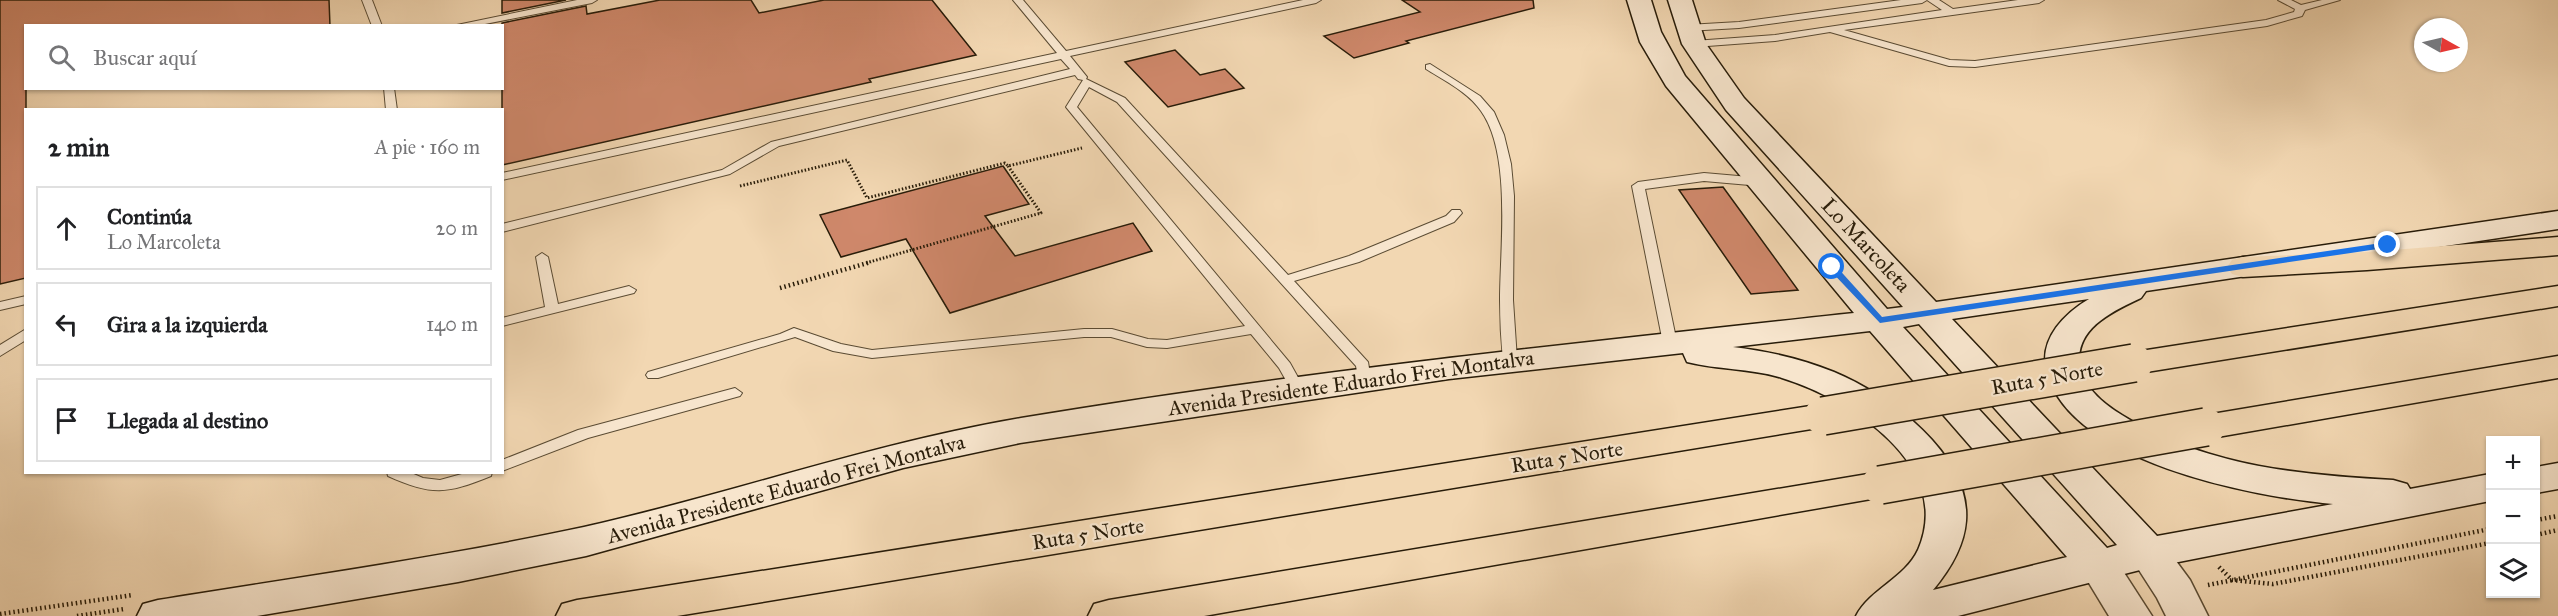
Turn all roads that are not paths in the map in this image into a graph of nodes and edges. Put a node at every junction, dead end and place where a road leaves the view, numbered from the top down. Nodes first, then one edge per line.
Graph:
1 (367, 0) edge
2 (592, 0) edge
3 (1018, 0) edge
4 (1316, 0) edge
5 (1639, 0) edge
6 (1922, 0) edge
7 (1932, 0) edge
8 (2039, 0) edge
9 (2283, 0) edge
10 (2335, 0) edge
11 (2300, 8) junction
12 (1951, 12) junction
13 (376, 24) edge
14 (467, 24) edge
15 (1687, 24) edge
16 (1830, 29) junction
17 (1063, 53) junction
18 (1430, 67) dead end
19 (1077, 71) junction
20 (1088, 82) junction
21 (389, 90) edge
22 (392, 108) edge
23 (504, 177) edge
24 (1761, 182) junction
25 (1456, 213) dead end
26 (2558, 220) edge
27 (504, 228) edge
28 (2558, 246) edge
29 (542, 257) dead end
30 (2243, 267) junction
31 (1285, 280) junction
32 (2157, 280) junction
33 (629, 290) dead end
34 (2558, 296) edge
35 (24, 300) edge
36 (0, 306) edge
37 (552, 310) junction
38 (1929, 313) junction
39 (1880, 320) junction
40 (504, 322) edge
41 (1255, 329) junction
42 (24, 334) edge
43 (1670, 343) junction
44 (1612, 349) junction
45 (0, 352) edge
46 (1510, 360) junction
47 (2558, 367) edge
48 (653, 375) dead end
49 (1364, 380) junction
50 (1298, 390) junction
51 (735, 393) dead end
52 (504, 465) edge
53 (398, 474) edge
54 (480, 474) edge
55 (2558, 476) edge
56 (2540, 479) edge
57 (2486, 489) edge
58 (2441, 497) junction
59 (2148, 553) junction
60 (2098, 566) junction
61 (158, 616) edge
62 (577, 616) edge
63 (1109, 616) edge
64 (1877, 616) edge
65 (1893, 616) edge
66 (2131, 616) edge
67 (2187, 616) edge

1 - 13 lane
2 - 14 lane
3 - 17 lane
4 - 17 lane
5 - 24 main road, Lo Marcoleta
6 - 15 lane
7 - 12 lane
8 - 12 lane
9 - 11 lane
10 - 11 lane
11 - 16 lane
12 - 16 lane
15 - 16 lane
15 - 38 main road, Lo Marcoleta
17 - 19 lane
17 - 23 lane
18 - 46 lane
19 - 20 lane
19 - 27 lane
20 - 31 lane
20 - 41 lane
21 - 22 lane
24 - 39 main road, Lo Marcoleta
24 - 43 lane
25 - 31 lane
26 - 30 main road, Avenida Presidente Eduardo Frei Montalva
28 - 30 highway
29 - 37 lane
30 - 32 main road, Avenida Presidente Eduardo Frei Montalva
31 - 49 lane
32 - 38 main road, Avenida Presidente Eduardo Frei Montalva
32 - 58 main road
33 - 37 lane
34 - 62 highway, Ruta 5 Norte, bridge
35 - 36 lane
37 - 40 lane
38 - 39 main road, Avenida Presidente Eduardo Frei Montalva
38 - 59 main road, Lo Marcoleta
39 - 43 main road, Avenida Presidente Eduardo Frei Montalva
39 - 60 main road, Lo Marcoleta
41 - 48 lane
41 - 50 lane
42 - 45 lane
43 - 44 main road, Avenida Presidente Eduardo Frei Montalva
44 - 46 main road, Avenida Presidente Eduardo Frei Montalva
44 - 64 main road
46 - 49 main road, Avenida Presidente Eduardo Frei Montalva
47 - 63 highway, bridge
49 - 50 main road, Avenida Presidente Eduardo Frei Montalva
50 - 61 main road, Avenida Presidente Eduardo Frei Montalva
51 - 52 lane
53 - 54 lane
55 - 56 main road
57 - 58 main road
58 - 59 main road
59 - 60 main road
59 - 67 main road, Lo Marcoleta
60 - 65 main road
60 - 66 main road, Lo Marcoleta

